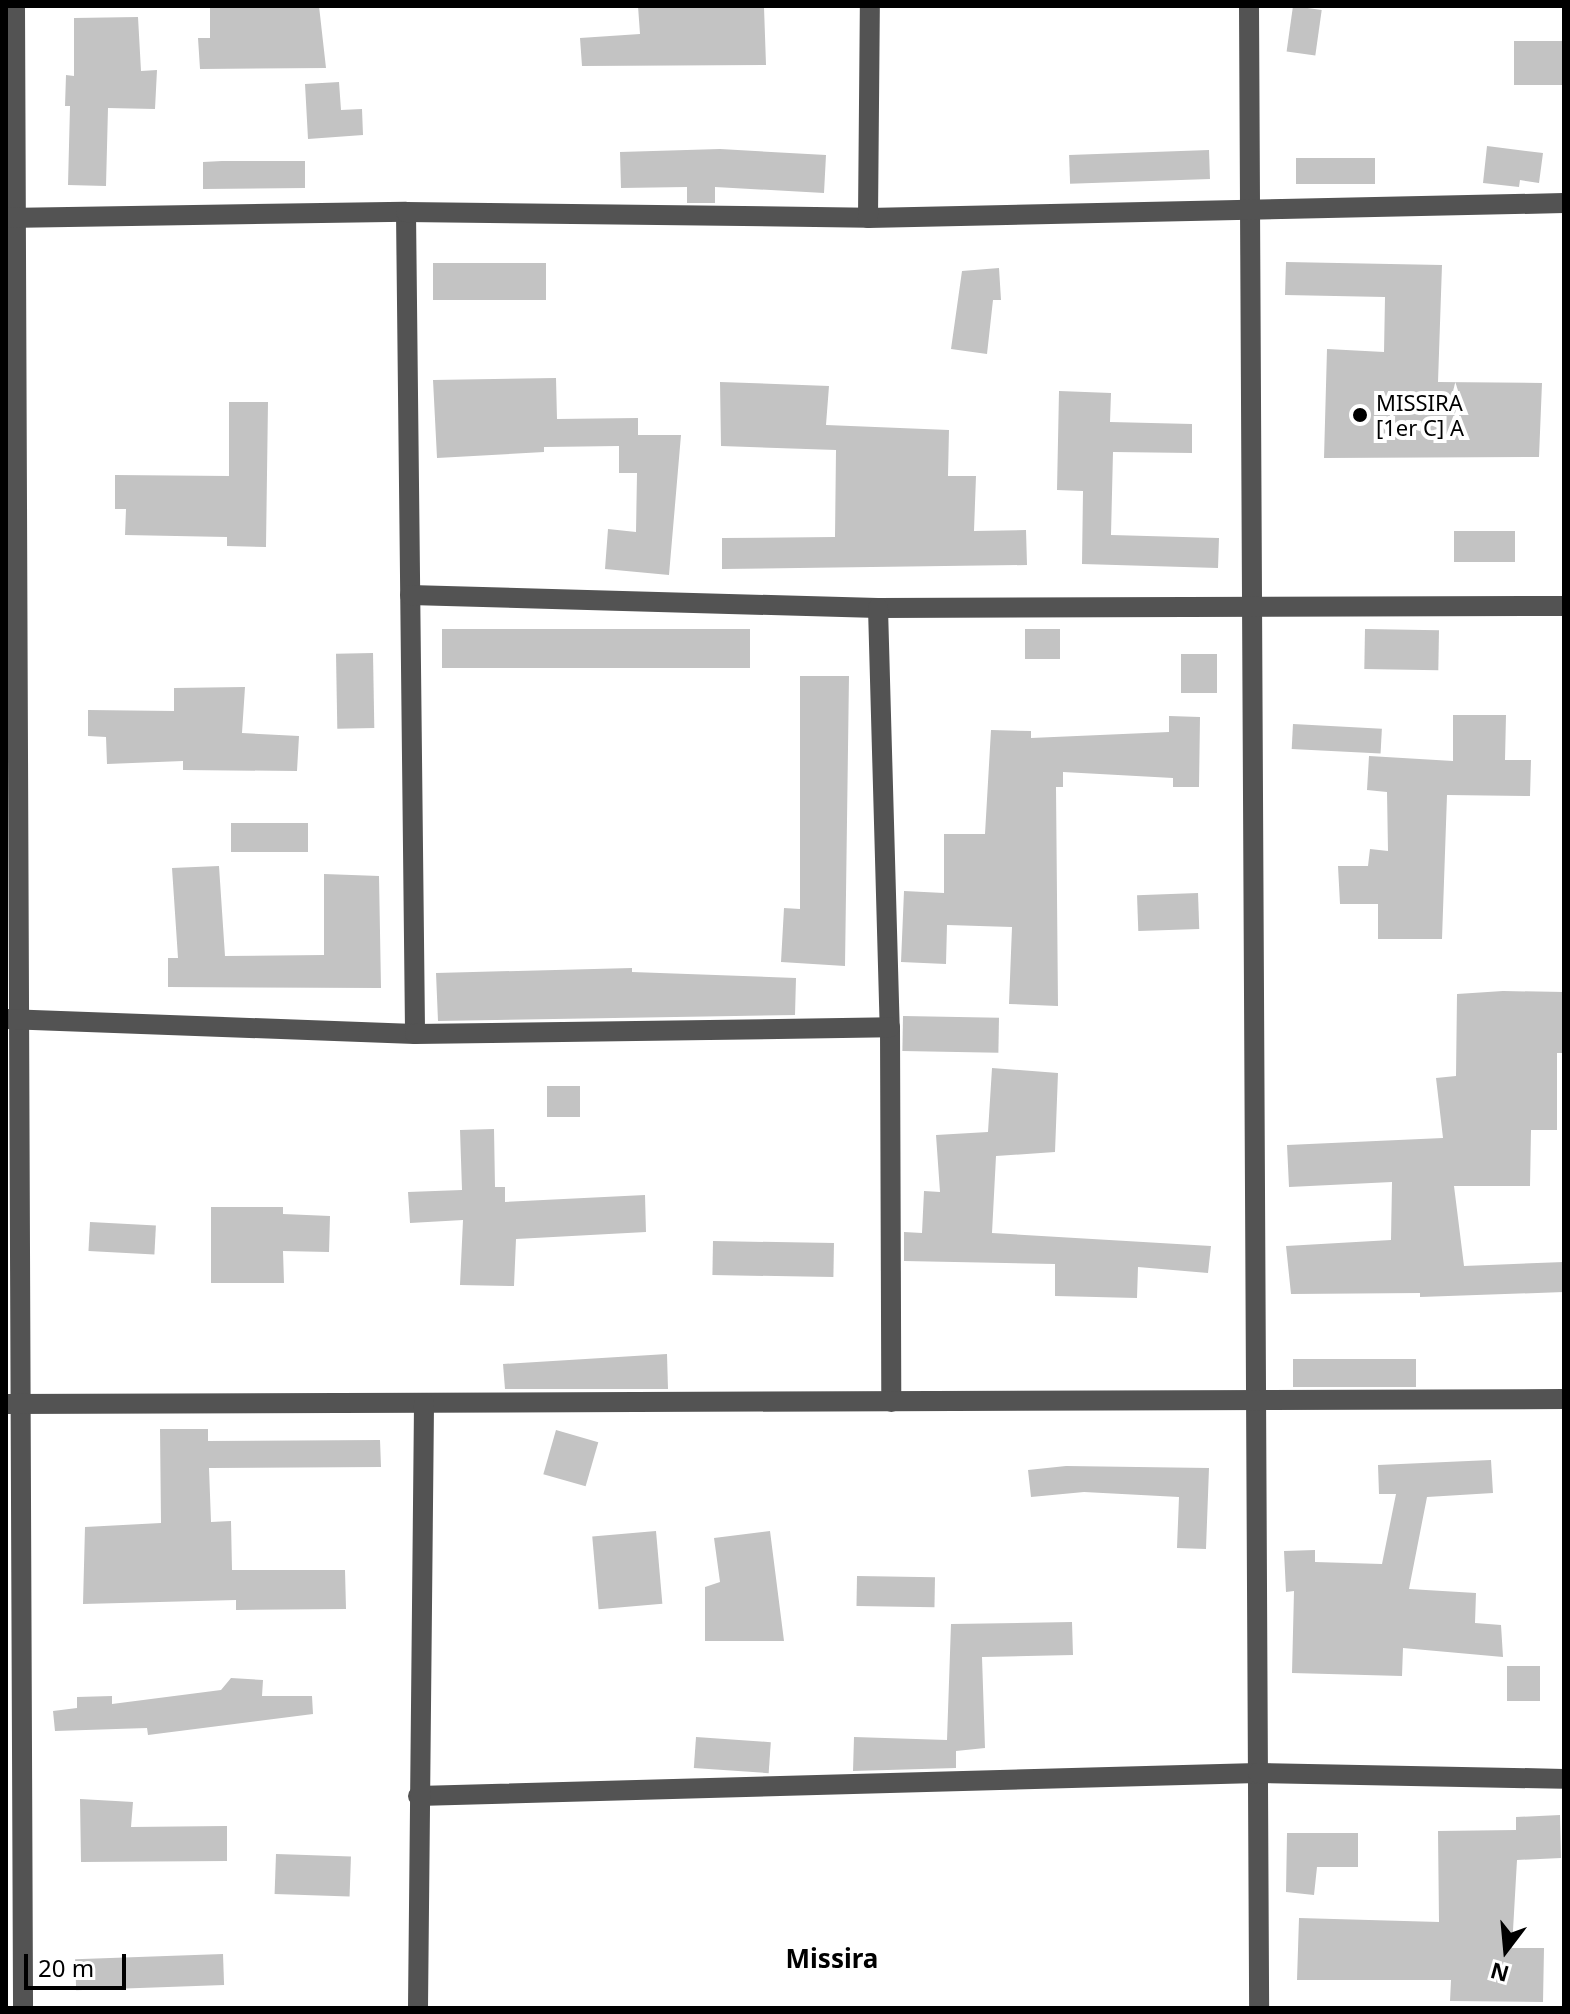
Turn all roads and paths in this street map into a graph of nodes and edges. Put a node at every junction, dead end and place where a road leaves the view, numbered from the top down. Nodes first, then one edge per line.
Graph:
1 (15, 6) edge
2 (870, 6) edge
3 (1249, 6) edge
4 (1564, 203) edge
5 (1246, 210) junction
6 (406, 212) junction
7 (12, 218) edge
8 (868, 218) junction
9 (410, 595) junction
10 (1564, 606) edge
11 (878, 608) junction
12 (1252, 608) junction
13 (12, 1019) edge
14 (890, 1027) junction
15 (415, 1034) junction
16 (1564, 1399) edge
17 (1257, 1400) junction
18 (891, 1402) junction
19 (424, 1403) junction
20 (13, 1404) edge
21 (1258, 1773) junction
22 (1564, 1779) edge
23 (418, 1796) junction
24 (23, 2008) edge
25 (418, 2008) edge
26 (1259, 2008) edge

1 - 7 street
2 - 8 street
3 - 5 street
4 - 5 street
5 - 8 street
5 - 12 street
6 - 7 street
6 - 8 street
6 - 9 street
7 - 13 street
9 - 11 street
9 - 15 street
10 - 12 street
11 - 12 street
11 - 14 street
12 - 17 street
13 - 15 street
13 - 20 street
14 - 15 street
14 - 18 street
16 - 17 street
17 - 18 street
17 - 21 street
18 - 19 street
19 - 20 street
19 - 23 street
20 - 24 street
21 - 22 street
21 - 23 street
21 - 26 street
23 - 25 street

